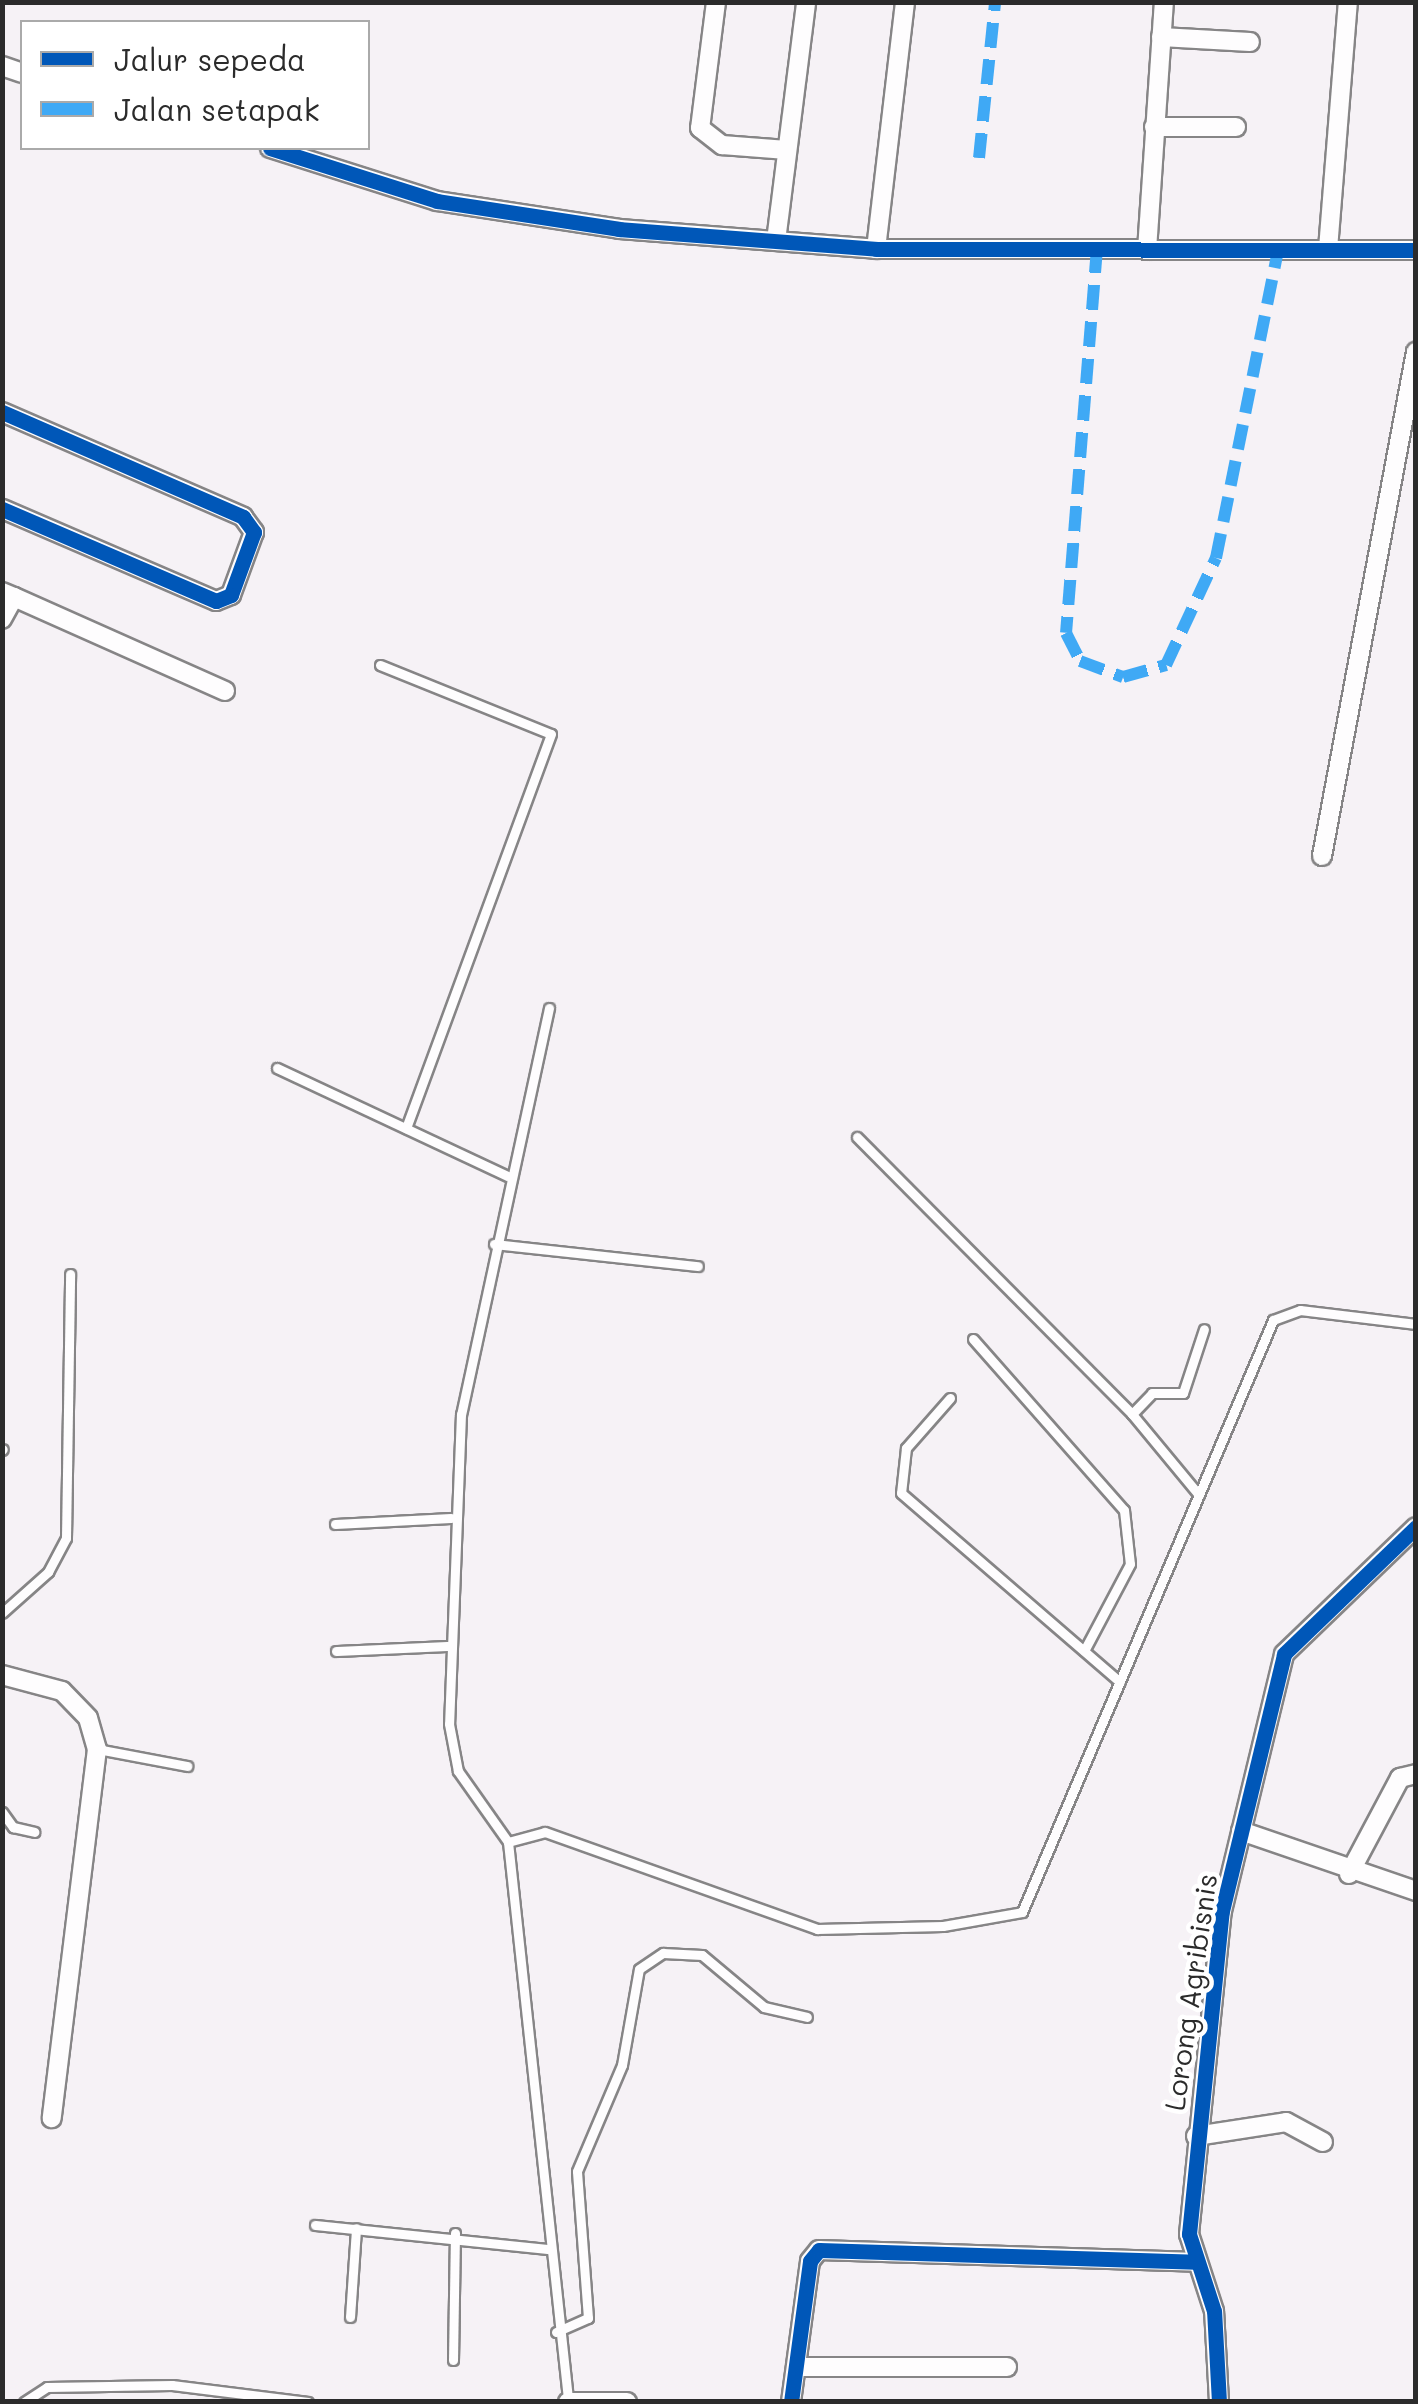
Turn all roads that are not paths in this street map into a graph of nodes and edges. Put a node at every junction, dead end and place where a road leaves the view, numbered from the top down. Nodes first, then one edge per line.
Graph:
1 (716, 2) edge
2 (806, 2) edge
3 (905, 2) edge
4 (1164, 2) edge
5 (1348, 2) edge
6 (1161, 37) junction
7 (1250, 42) dead end
8 (1154, 127) junction
9 (1236, 127) dead end
10 (277, 150) edge
11 (788, 150) junction
12 (776, 241) junction
13 (876, 249) junction
14 (1147, 250) junction
15 (1328, 250) junction
16 (1416, 250) edge
17 (1416, 352) edge
18 (2, 412) edge
19 (2, 509) edge
20 (8, 594) edge
21 (2, 619) edge
22 (380, 666) dead end
23 (225, 691) dead end
24 (1322, 856) dead end
25 (549, 1008) dead end
26 (277, 1068) dead end
27 (406, 1128) junction
28 (857, 1137) dead end
29 (508, 1176) junction
30 (494, 1244) junction
31 (698, 1266) dead end
32 (70, 1274) dead end
33 (1416, 1324) edge
34 (1204, 1329) dead end
35 (973, 1339) dead end
36 (950, 1398) dead end
37 (1132, 1414) junction
38 (1199, 1495) junction
39 (451, 1518) junction
40 (335, 1524) dead end
41 (1416, 1527) edge
42 (2, 1612) edge
43 (448, 1646) junction
44 (336, 1651) dead end
45 (1084, 1651) junction
46 (2, 1675) edge
47 (1120, 1682) junction
48 (98, 1748) junction
49 (187, 1766) dead end
50 (1416, 1774) edge
51 (2, 1812) edge
52 (1241, 1831) junction
53 (34, 1832) dead end
54 (508, 1842) junction
55 (1350, 1874) junction
56 (1416, 1891) edge
57 (807, 2017) dead end
58 (52, 2118) dead end
59 (1196, 2136) junction
60 (1323, 2142) dead end
61 (315, 2225) dead end
62 (356, 2228) junction
63 (455, 2233) junction
64 (548, 2249) junction
65 (1196, 2262) junction
66 (350, 2317) dead end
67 (556, 2332) junction
68 (454, 2360) dead end
69 (800, 2367) junction
70 (1008, 2367) dead end
71 (568, 2400) edge
72 (24, 2402) edge
73 (308, 2402) edge
74 (627, 2402) edge
75 (791, 2402) edge
76 (1219, 2402) edge

1 - 11 street
2 - 11 street
3 - 13 street
4 - 6 street
5 - 15 street
6 - 7 street
6 - 8 street
8 - 9 street
8 - 14 street
10 - 12 street
11 - 12 street
12 - 13 street
13 - 14 street
14 - 15 street
15 - 16 street
17 - 24 street
18 - 19 street
20 - 21 street
20 - 23 street
22 - 27 lane
25 - 29 lane
26 - 27 lane
27 - 29 lane
28 - 37 lane
29 - 30 lane
30 - 31 lane
30 - 39 lane
32 - 42 lane
33 - 38 lane
34 - 37 lane
35 - 45 lane
36 - 45 lane
37 - 38 lane
38 - 47 lane
39 - 40 lane
39 - 43 lane
41 - 52 street, Lorong Agribisnis
43 - 44 lane
43 - 54 lane
45 - 47 lane
46 - 48 street
47 - 54 lane
48 - 49 lane
48 - 58 street
50 - 55 street
51 - 53 lane
52 - 55 street
52 - 59 street, Lorong Agribisnis
54 - 64 lane
55 - 56 street
57 - 67 lane
59 - 60 street
59 - 65 street, Lorong Agribisnis
61 - 62 lane
62 - 63 lane
62 - 66 lane
63 - 64 lane
63 - 68 lane
64 - 67 lane
65 - 69 street
65 - 76 street, Lorong Agribisnis
67 - 71 lane
69 - 70 street
69 - 75 street
71 - 74 street
72 - 73 lane

